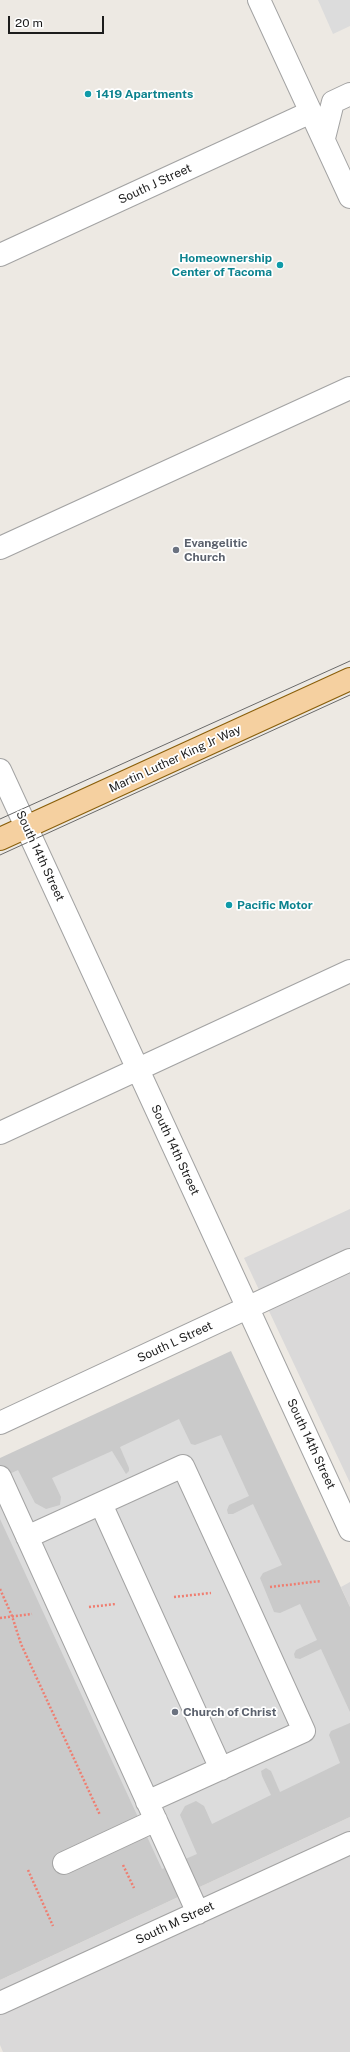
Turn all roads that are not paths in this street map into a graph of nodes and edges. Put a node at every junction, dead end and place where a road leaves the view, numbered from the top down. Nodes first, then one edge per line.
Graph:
1 (259, 0) edge
2 (299, 86) junction
3 (341, 98) edge
4 (311, 112) junction
5 (324, 138) junction
6 (350, 197) edge
7 (0, 255) edge
8 (350, 388) edge
9 (0, 548) edge
10 (350, 679) edge
11 (0, 770) edge
12 (26, 827) junction
13 (0, 839) edge
14 (350, 971) edge
15 (138, 1070) junction
16 (0, 1133) edge
17 (350, 1260) edge
18 (248, 1308) junction
19 (0, 1422) edge
20 (0, 1478) edge
21 (100, 1504) junction
22 (350, 1530) edge
23 (27, 1537) junction
24 (221, 1769) junction
25 (151, 1811) junction
26 (350, 1843) edge
27 (64, 1863) dead end
28 (198, 1913) junction
29 (0, 2003) edge

1 - 2 street
2 - 3 street
2 - 4 street
3 - 5 street
4 - 5 street
4 - 7 street, South J Street
5 - 6 street
8 - 9 street
10 - 12 main road, Martin Luther King Jr Way
11 - 12 street, South 14th Street
12 - 13 main road, Martin Luther King Jr Way
12 - 15 street, South 14th Street
14 - 15 street
15 - 16 street
15 - 18 street, South 14th Street
17 - 18 street, South L Street
18 - 19 street, South L Street
18 - 22 street, South 14th Street
20 - 23 street
21 - 23 street
21 - 24 street
21 - 24 street
23 - 25 street
24 - 25 street
25 - 27 street
25 - 28 street
26 - 28 street, South M Street
28 - 29 street, South M Street

